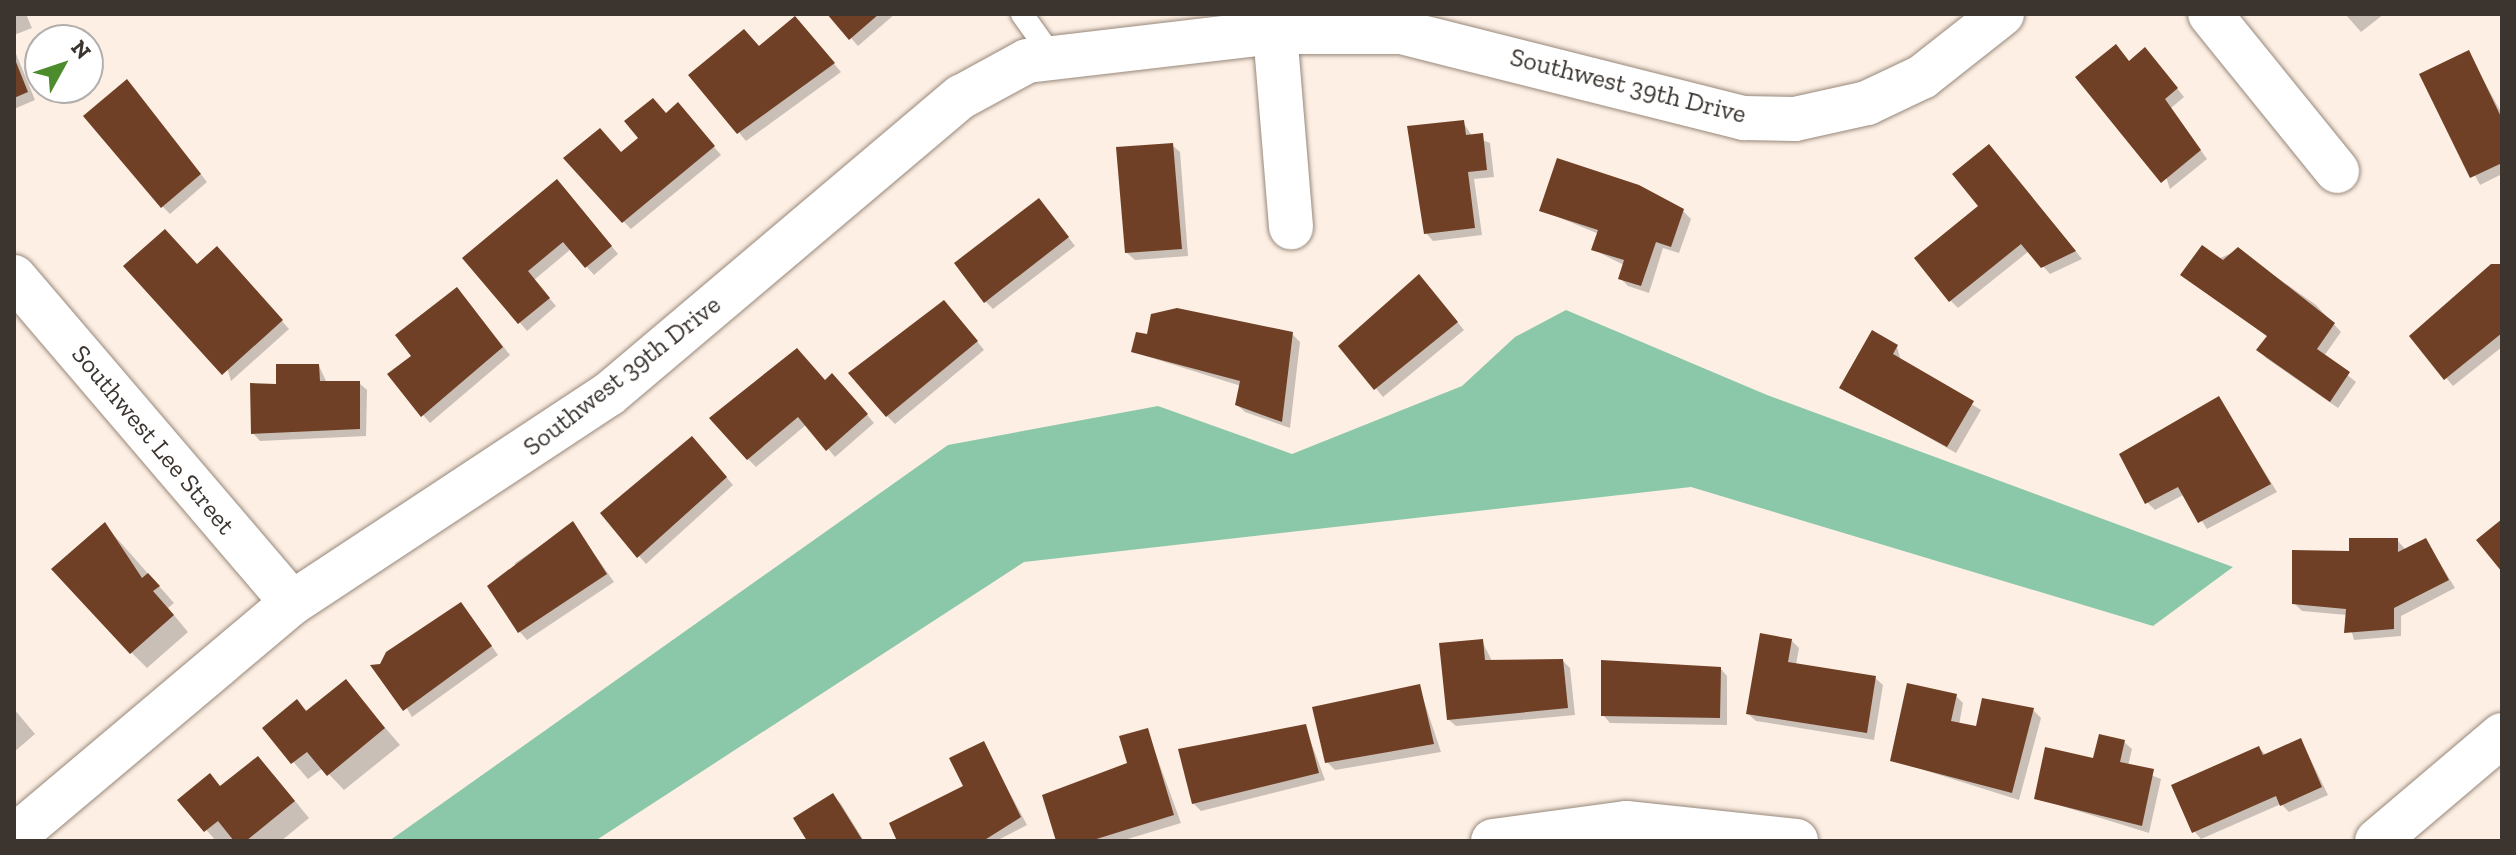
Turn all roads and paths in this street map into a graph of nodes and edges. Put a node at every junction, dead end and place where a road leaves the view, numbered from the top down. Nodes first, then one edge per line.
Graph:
1 (1022, 14) edge
2 (2002, 14) edge
3 (2210, 14) edge
4 (1402, 23) edge
5 (1275, 32) junction
6 (1052, 56) junction
7 (2337, 171) dead end
8 (1291, 227) dead end
9 (14, 277) edge
10 (292, 603) junction
11 (2502, 735) edge
12 (14, 837) edge
13 (1493, 841) edge
14 (1796, 841) edge
15 (2377, 841) edge

1 - 6 lane
2 - 4 street, Southwest 39th Drive
3 - 7 street
4 - 5 street, Southwest 39th Drive
5 - 6 street, Southwest 39th Drive
5 - 8 street
6 - 10 street, Southwest 39th Drive
9 - 10 street, Southwest Lee Street
10 - 12 street, Southwest 39th Drive
11 - 15 street
13 - 14 street

